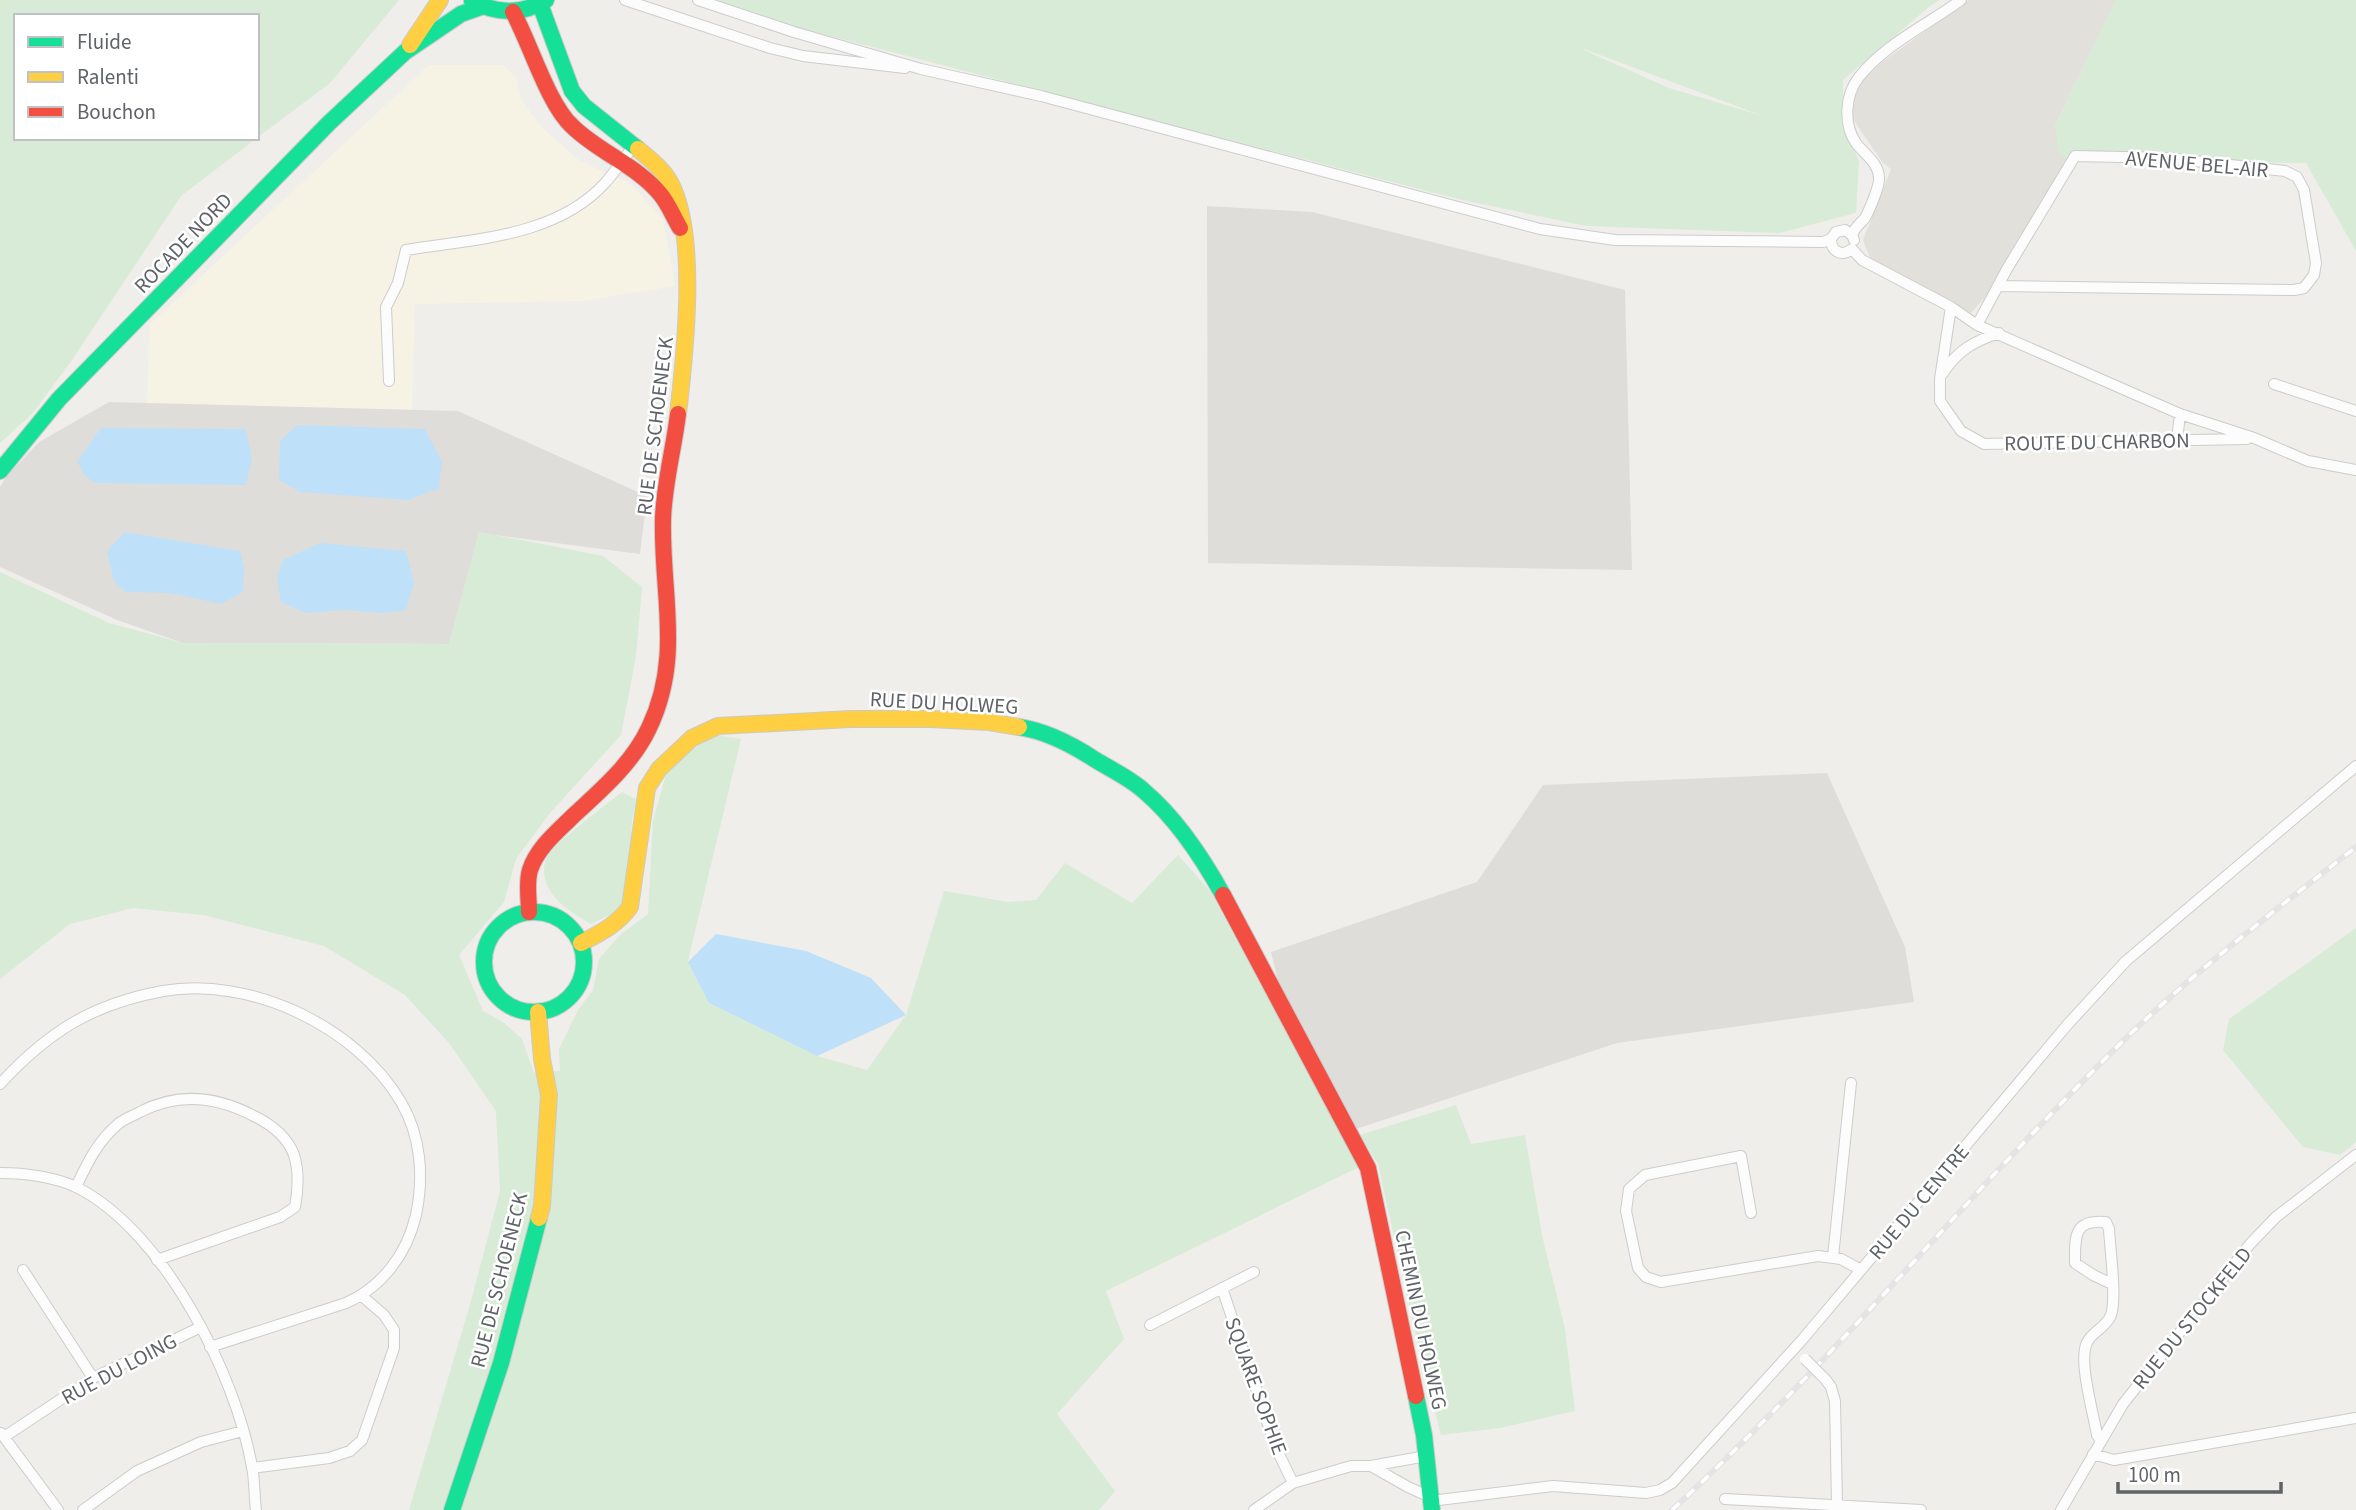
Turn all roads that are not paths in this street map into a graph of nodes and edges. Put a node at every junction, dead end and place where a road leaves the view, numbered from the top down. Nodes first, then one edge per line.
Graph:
1 (440, 0) edge
2 (625, 0) edge
3 (698, 0) edge
4 (1961, 0) edge
5 (543, 2) edge
6 (475, 3) edge
7 (513, 12) junction
8 (405, 52) junction
9 (921, 69) junction
10 (635, 145) junction
11 (620, 163) junction
12 (684, 232) junction
13 (1852, 234) junction
14 (1831, 239) junction
15 (1852, 249) junction
16 (1999, 286) junction
17 (1951, 307) junction
18 (1977, 325) junction
19 (1999, 333) junction
20 (1940, 379) junction
21 (389, 381) dead end
22 (2274, 384) dead end
23 (2356, 411) edge
24 (2180, 414) junction
25 (2254, 438) junction
26 (2178, 440) junction
27 (2356, 470) edge
28 (0, 471) edge
29 (2356, 766) edge
30 (529, 912) junction
31 (581, 943) junction
32 (538, 1012) junction
33 (1851, 1083) dead end
34 (0, 1084) edge
35 (1355, 1143) joint
36 (2356, 1155) edge
37 (0, 1173) edge
38 (76, 1187) junction
39 (1751, 1213) dead end
40 (1833, 1257) junction
41 (157, 1259) junction
42 (23, 1270) dead end
43 (1861, 1270) junction
44 (1254, 1272) dead end
45 (2112, 1284) junction
46 (1222, 1288) junction
47 (362, 1296) junction
48 (1150, 1325) dead end
49 (201, 1327) junction
50 (210, 1347) junction
51 (1792, 1349) junction
52 (93, 1378) junction
53 (2356, 1418) edge
54 (243, 1431) junction
55 (2, 1434) edge
56 (2101, 1441) junction
57 (2093, 1454) junction
58 (1426, 1456) junction
59 (1371, 1466) junction
60 (252, 1468) junction
61 (1293, 1483) junction
62 (1725, 1499) dead end
63 (1431, 1503) edge
64 (1837, 1504) junction
65 (58, 1510) edge
66 (83, 1510) edge
67 (256, 1510) edge
68 (452, 1510) edge
69 (1254, 1510) edge
70 (1921, 1510) edge
71 (2062, 1510) edge

1 - 8 main road
2 - 9 street
3 - 9 street
4 - 13 street
5 - 7 main road
5 - 10 main road, RUE DE SCHOENECK
6 - 7 main road
6 - 8 main road
7 - 11 main road, RUE DE SCHOENECK
8 - 28 main road, ROCADE NORD
9 - 14 street
10 - 11 street
10 - 12 main road, RUE DE SCHOENECK
11 - 12 main road, RUE DE SCHOENECK
11 - 21 street
12 - 30 main road, RUE DE SCHOENECK
13 - 14 street
13 - 15 street
14 - 15 street
15 - 17 street, ROUTE DU CHARBON
16 - 16 street, AVENUE BEL-AIR
16 - 18 street, AVENUE BEL-AIR
17 - 18 street, ROUTE DU CHARBON
17 - 20 street, ROUTE DU CHARBON
18 - 19 street, ROUTE DU CHARBON
19 - 20 street
19 - 24 street, ROUTE DU CHARBON
20 - 26 street, ROUTE DU CHARBON
22 - 23 street
24 - 25 street, ROUTE DU CHARBON
24 - 26 street
25 - 26 street, ROUTE DU CHARBON
25 - 27 street, ROUTE DU CHARBON
29 - 43 street, RUE DU CENTRE
30 - 31 main road
30 - 32 main road
31 - 32 main road
31 - 35 main road, RUE DU HOLWEG
32 - 68 main road, RUE DE SCHOENECK
33 - 40 street
34 - 47 street
35 - 58 main road, CHEMIN DU HOLWEG
36 - 56 street, RUE DU STOCKFELD
37 - 38 street
38 - 41 street
38 - 41 street
39 - 40 street
40 - 43 street
41 - 49 street
42 - 52 street
43 - 51 street, RUE DU CENTRE
44 - 46 street, SQUARE SOPHIE
45 - 45 street
45 - 56 street
46 - 48 street, SQUARE SOPHIE
46 - 61 street, SQUARE SOPHIE
47 - 50 street
47 - 60 street
49 - 50 street
49 - 52 street, RUE DU LOING
50 - 54 street
51 - 63 street, RUE DU CENTRE
51 - 64 street, bridge
52 - 55 street, RUE DU LOING
53 - 57 street
54 - 60 street
54 - 66 street
55 - 65 street
56 - 57 street, RUE DU STOCKFELD
57 - 71 street, RUE DU STOCKFELD
58 - 59 street
58 - 63 main road, CHEMIN DU HOLWEG
59 - 61 street
59 - 63 street
60 - 67 street
61 - 69 street
62 - 64 street
64 - 70 street

